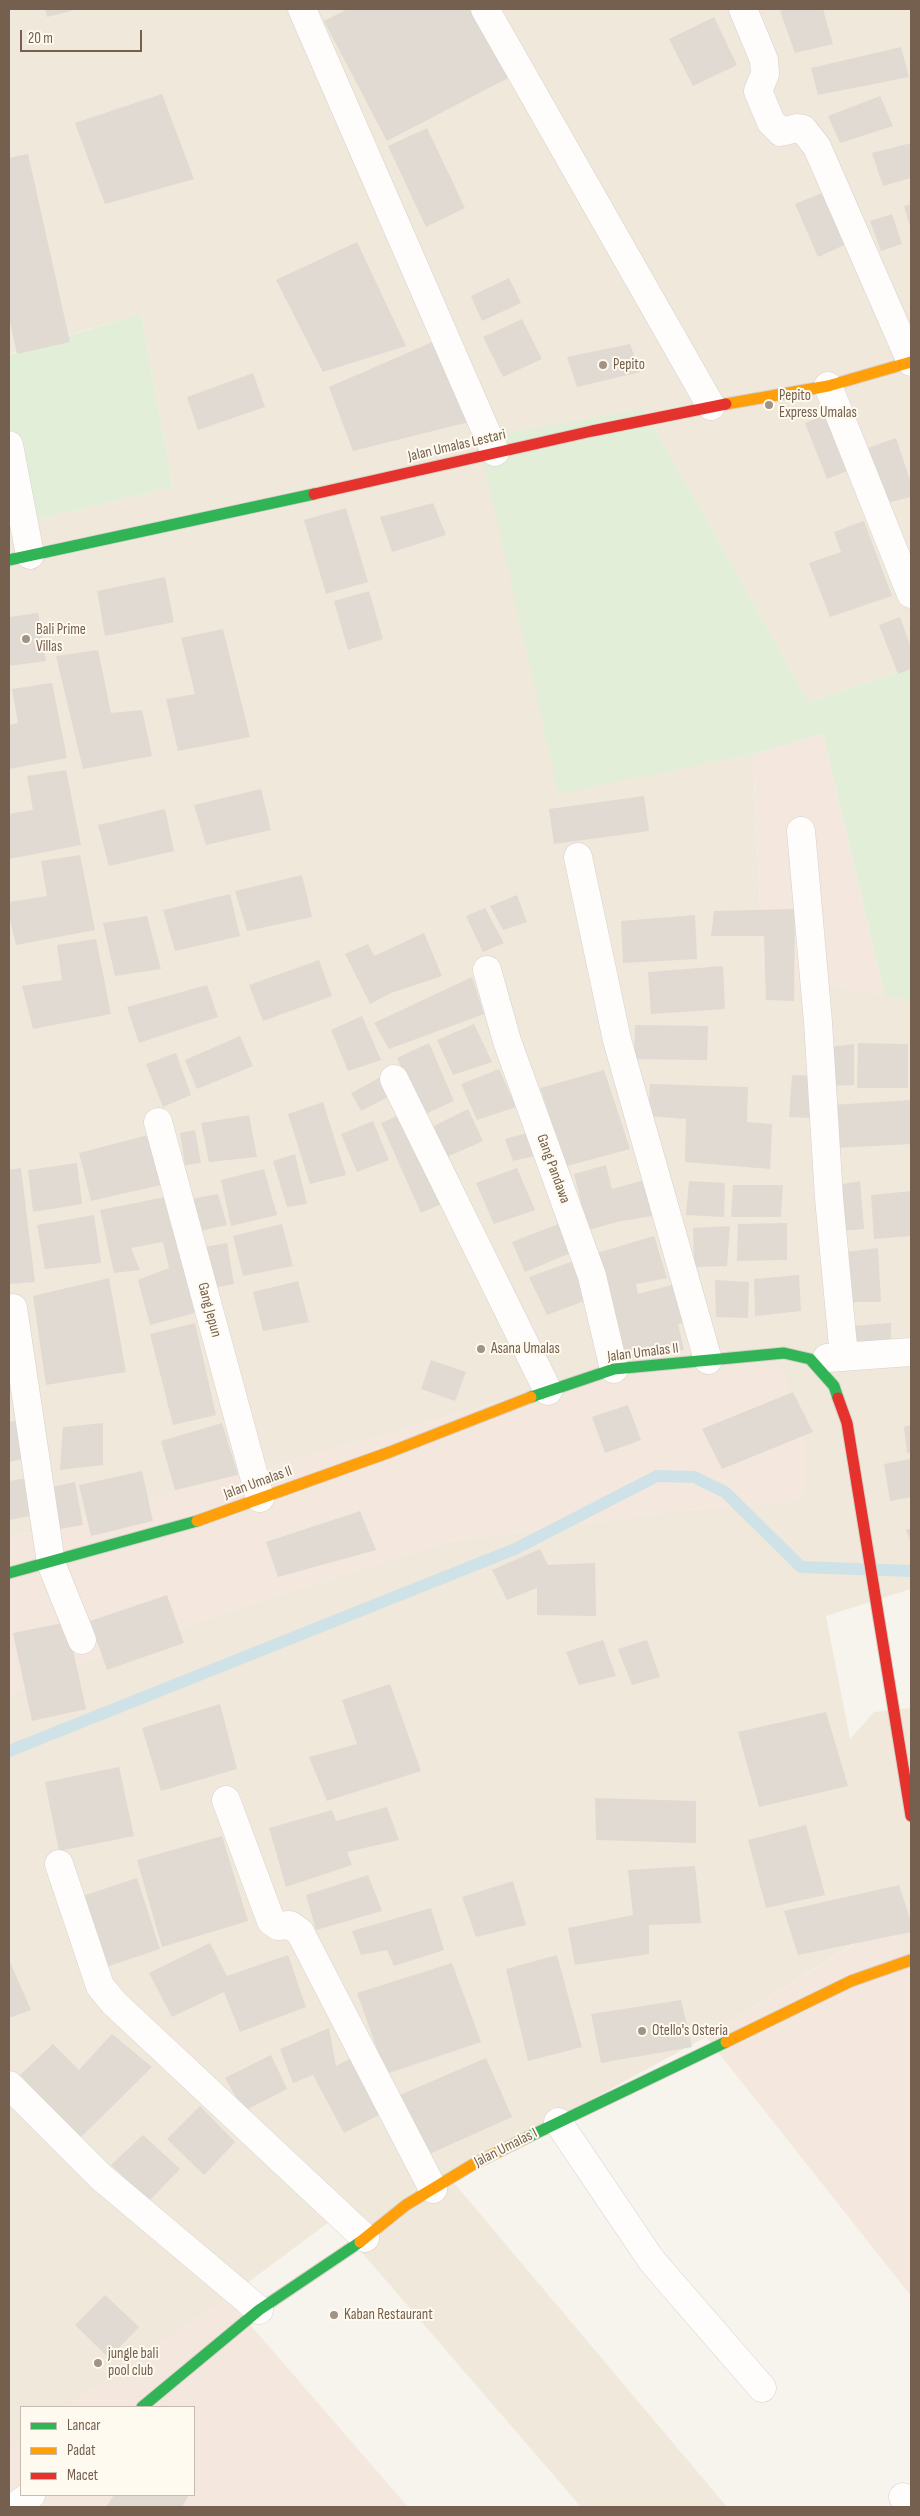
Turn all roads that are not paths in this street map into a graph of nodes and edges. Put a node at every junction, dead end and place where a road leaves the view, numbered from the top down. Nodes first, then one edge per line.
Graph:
1 (302, 9) edge
2 (485, 9) edge
3 (743, 9) edge
4 (911, 362) edge
5 (828, 386) junction
6 (711, 406) junction
7 (9, 445) edge
8 (495, 452) junction
9 (20, 557) edge
10 (911, 594) edge
11 (801, 831) dead end
12 (578, 857) dead end
13 (487, 970) dead end
14 (394, 1080) dead end
15 (158, 1122) dead end
16 (13, 1308) dead end
17 (911, 1352) edge
18 (844, 1357) junction
19 (810, 1359) junction
20 (708, 1360) junction
21 (614, 1369) junction
22 (548, 1391) junction
23 (260, 1498) junction
24 (51, 1563) junction
25 (9, 1574) edge
26 (82, 1640) dead end
27 (226, 1800) dead end
28 (911, 1816) edge
29 (59, 1864) dead end
30 (911, 1960) edge
31 (9, 2084) edge
32 (558, 2122) junction
33 (433, 2189) junction
34 (365, 2238) junction
35 (259, 2310) junction
36 (762, 2388) dead end
37 (143, 2406) edge
38 (30, 2496) edge
39 (14, 2507) edge

1 - 8 street
2 - 6 street
3 - 4 street
4 - 5 street, Jalan Umalas Lestari
5 - 6 street, Jalan Umalas Lestari
5 - 10 street
6 - 8 street, Jalan Umalas Lestari
7 - 9 street
8 - 9 street, Jalan Umalas Lestari
11 - 18 street
12 - 20 street
13 - 21 street, Gang Pandawa
14 - 22 street
15 - 23 street, Gang Jepun
16 - 24 street
17 - 18 street
18 - 19 street
19 - 20 street, Jalan Umalas II
19 - 28 street
20 - 21 street, Jalan Umalas II
21 - 22 street, Jalan Umalas II
22 - 23 street, Jalan Umalas II
23 - 24 street, Jalan Umalas II
24 - 25 street, Jalan Umalas II
24 - 26 street
27 - 33 street
29 - 34 street
30 - 32 street, Jalan Umalas I
31 - 35 street
32 - 33 street, Jalan Umalas I
32 - 36 street
33 - 34 street, Jalan Umalas I
34 - 35 street, Jalan Umalas I
35 - 37 street, Jalan Umalas I
38 - 39 street

